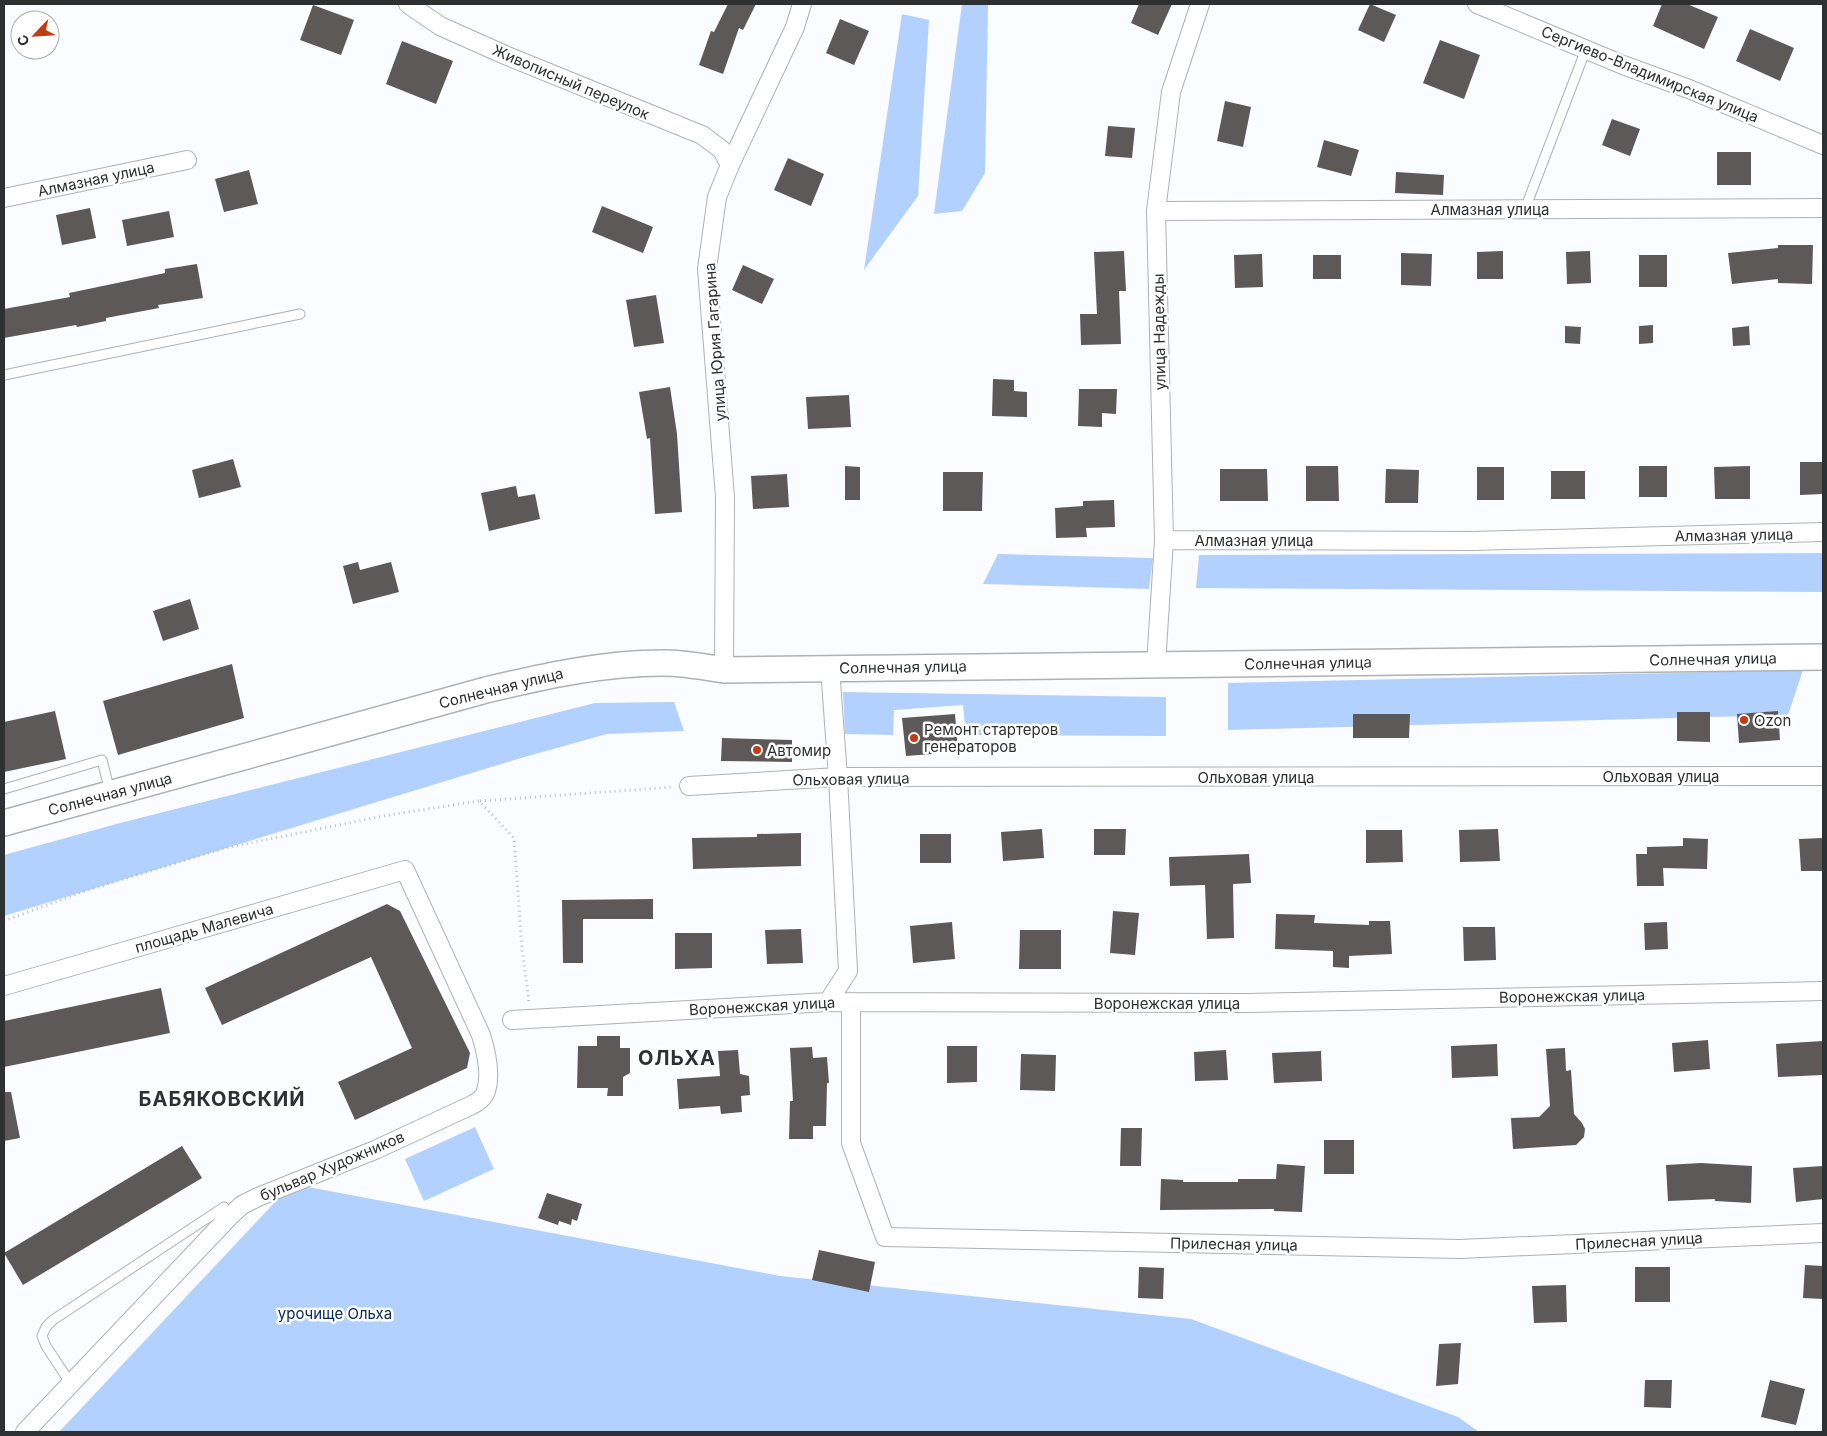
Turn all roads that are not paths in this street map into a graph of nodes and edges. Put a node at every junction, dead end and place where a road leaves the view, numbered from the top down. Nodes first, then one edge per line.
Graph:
1 (408, 4) edge
2 (802, 4) edge
3 (1200, 4) edge
4 (1477, 4) edge
5 (1586, 48) junction
6 (1823, 145) edge
7 (187, 160) dead end
8 (730, 164) junction
9 (4, 198) edge
10 (1823, 208) edge
11 (1525, 209) junction
12 (1156, 210) junction
13 (300, 314) dead end
14 (4, 375) edge
15 (1823, 532) edge
16 (1164, 540) junction
17 (1823, 658) edge
18 (1156, 665) junction
19 (830, 668) junction
20 (724, 670) junction
21 (1823, 776) edge
22 (838, 777) junction
23 (688, 786) road end
24 (4, 789) edge
25 (111, 794) junction
26 (4, 823) edge
27 (405, 870) joint
28 (4, 986) edge
29 (1823, 991) edge
30 (828, 1002) junction
31 (851, 1002) junction
32 (512, 1020) dead end
33 (224, 1207) dead end
34 (1823, 1233) edge
35 (71, 1384) junction
36 (26, 1432) edge

1 - 8 street, Живописный переулок
2 - 8 street, улица Юрия Гагарина
3 - 12 street, улица Надежды
4 - 5 street, Сергиево-Владимирская улица
5 - 6 street, Сергиево-Владимирская улица
5 - 11 lane
7 - 9 street, Алмазная улица
8 - 20 street, улица Юрия Гагарина
10 - 11 street, Алмазная улица
11 - 12 street, Алмазная улица
12 - 16 street, улица Надежды
13 - 14 lane
15 - 16 street, Алмазная улица
16 - 18 street, улица Надежды
17 - 18 street, Солнечная улица
18 - 19 street, Солнечная улица
19 - 20 street, Солнечная улица
19 - 22 street
20 - 25 street, Солнечная улица
21 - 22 street, Ольховая улица
22 - 23 street, Ольховая улица
22 - 30 street
24 - 25 lane
25 - 26 street, Солнечная улица
27 - 28 street, площадь Малевича
27 - 35 street, бульвар Художников
29 - 31 street, Воронежская улица
30 - 31 street, Воронежская улица
30 - 32 street, Воронежская улица
31 - 34 street, Прилесная улица
33 - 35 lane
35 - 36 street, бульвар Художников

